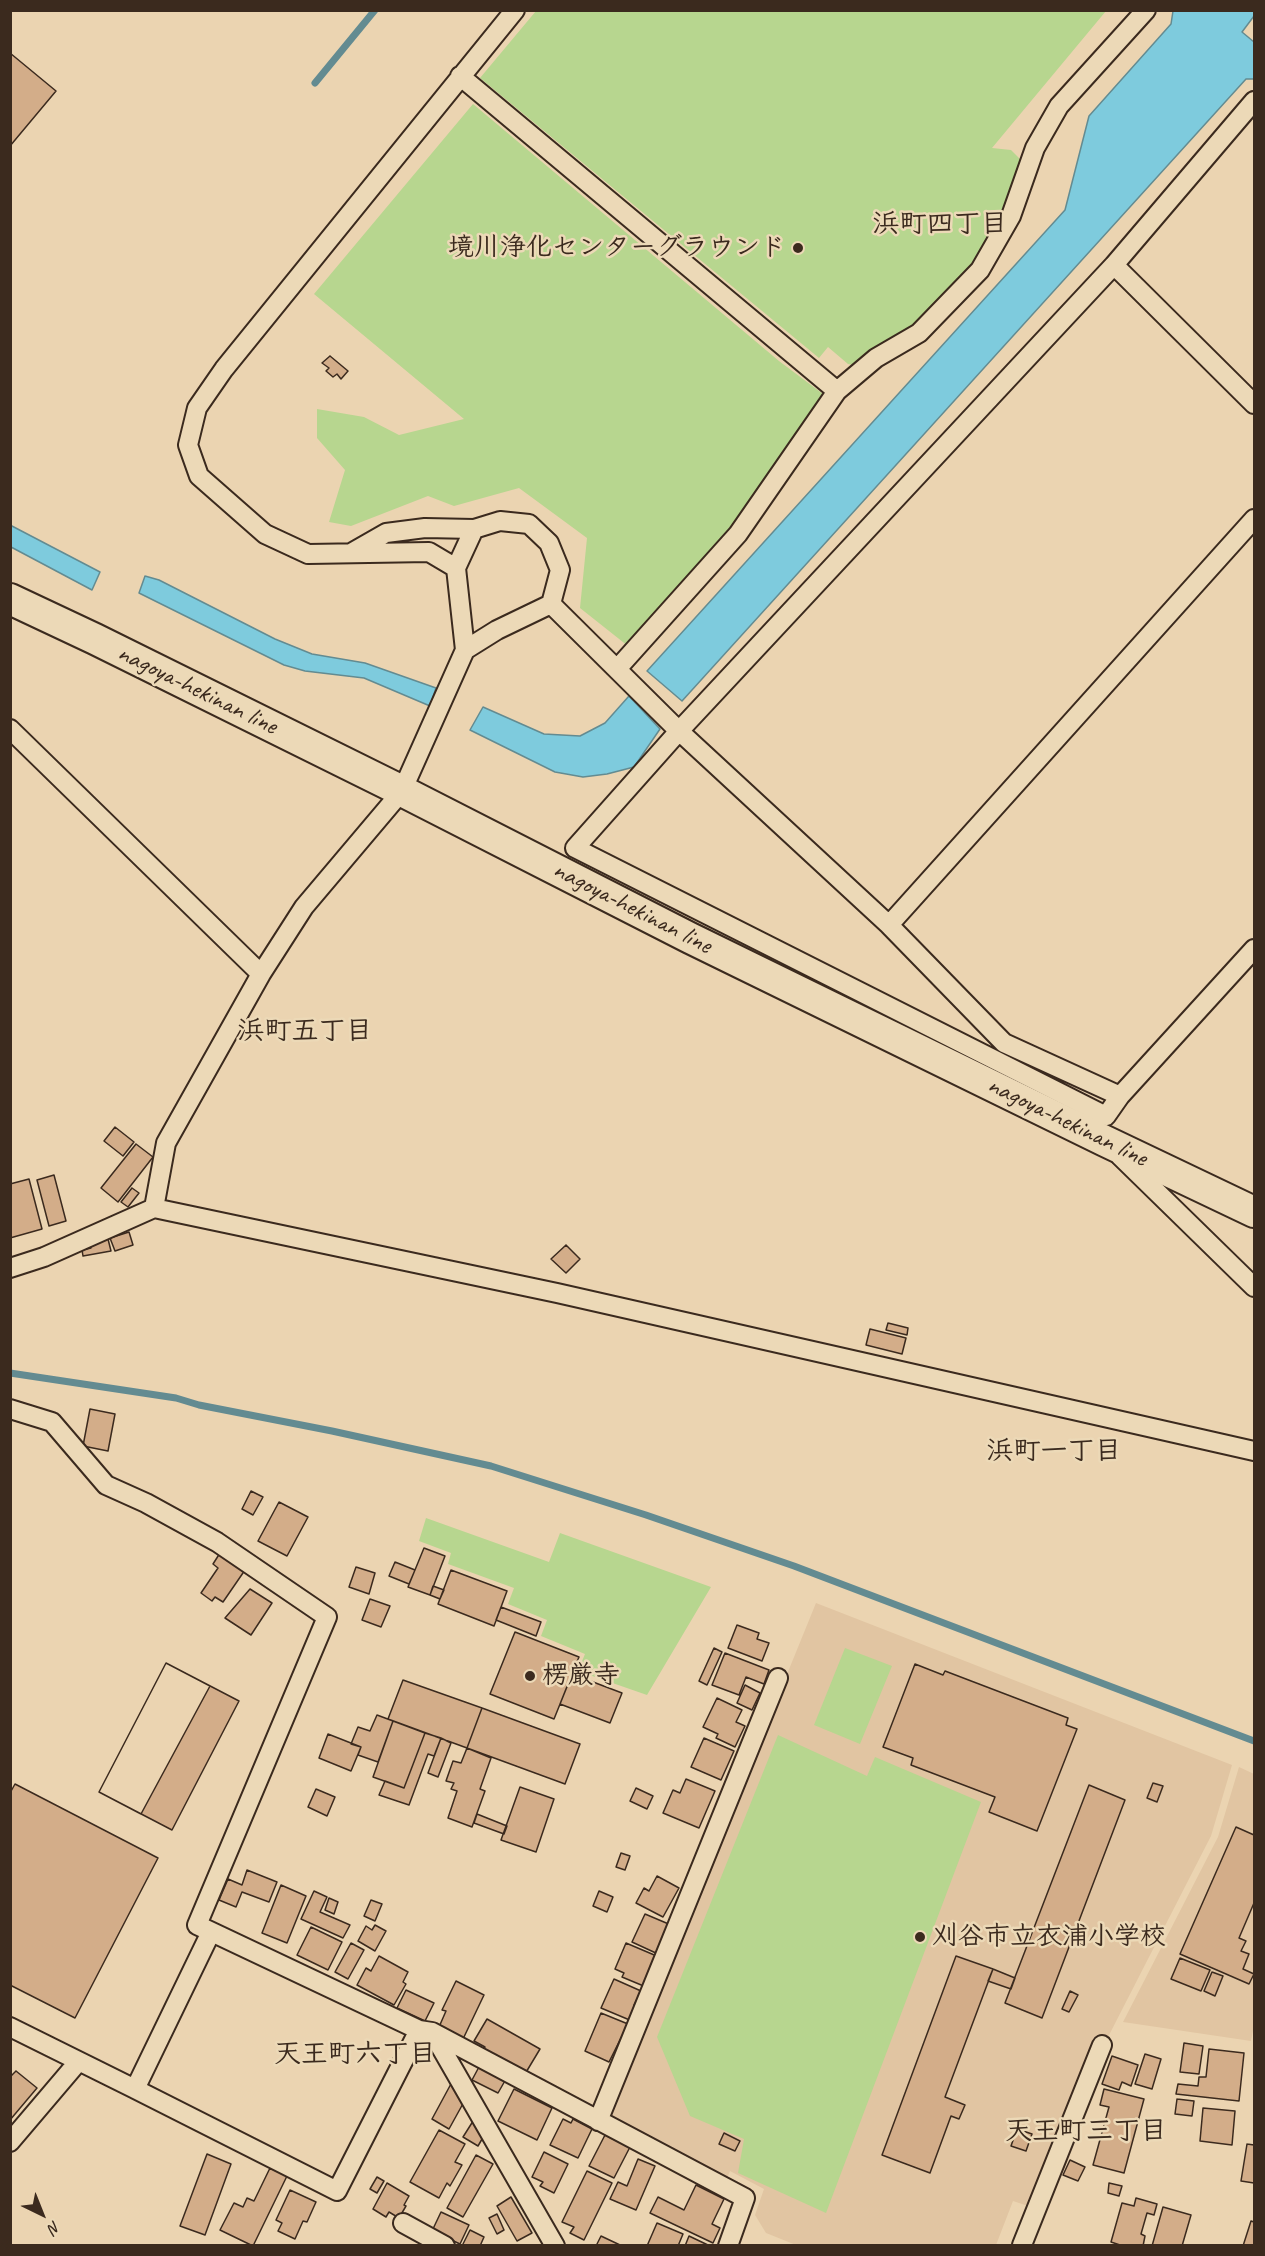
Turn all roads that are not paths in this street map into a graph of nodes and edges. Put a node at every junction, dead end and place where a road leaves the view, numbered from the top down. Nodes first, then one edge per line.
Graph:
1 (515, 10) edge
2 (1146, 10) edge
3 (460, 76) junction
4 (1254, 101) edge
5 (1114, 265) junction
6 (837, 391) junction
7 (1254, 404) edge
8 (1254, 519) edge
9 (474, 529) junction
10 (350, 554) junction
11 (456, 568) junction
12 (10, 599) edge
13 (551, 604) junction
14 (465, 650) junction
15 (617, 669) junction
16 (10, 729) edge
17 (679, 731) junction
18 (402, 791) junction
19 (889, 925) junction
20 (1254, 949) edge
21 (261, 974) junction
22 (1120, 1096) junction
23 (1105, 1141) junction
24 (154, 1208) junction
25 (1254, 1212) edge
26 (10, 1268) edge
27 (1254, 1287) edge
28 (10, 1409) edge
29 (1254, 1451) edge
30 (778, 1678) dead end
31 (211, 1932) junction
32 (11, 2028) edge
33 (425, 2031) junction
34 (1102, 2045) dead end
35 (78, 2062) junction
36 (135, 2089) junction
37 (598, 2121) junction
38 (10, 2142) edge
39 (403, 2223) dead end
40 (735, 2243) edge
41 (1023, 2245) edge
42 (445, 2246) edge
43 (555, 2246) edge

1 - 3 street
2 - 6 street
3 - 6 street
3 - 10 street
4 - 5 street
5 - 7 street
5 - 17 street
6 - 15 street
8 - 19 street
9 - 10 street
9 - 11 street
9 - 13 street
10 - 11 street
11 - 14 street
12 - 18 main road, nagoya-hekinan line
13 - 14 street
13 - 15 street
14 - 18 street
15 - 17 street
16 - 21 street
17 - 19 street
17 - 22 street
18 - 21 street
18 - 23 main road, nagoya-hekinan line
19 - 22 street
20 - 22 street
21 - 24 street
23 - 25 main road, nagoya-hekinan line
23 - 27 street
24 - 26 street
24 - 29 street
28 - 31 street
30 - 37 street
31 - 33 street
31 - 36 street
32 - 35 street
33 - 36 street
33 - 37 street
33 - 43 street
34 - 41 street
35 - 36 street
35 - 38 street
37 - 40 street
39 - 42 street

